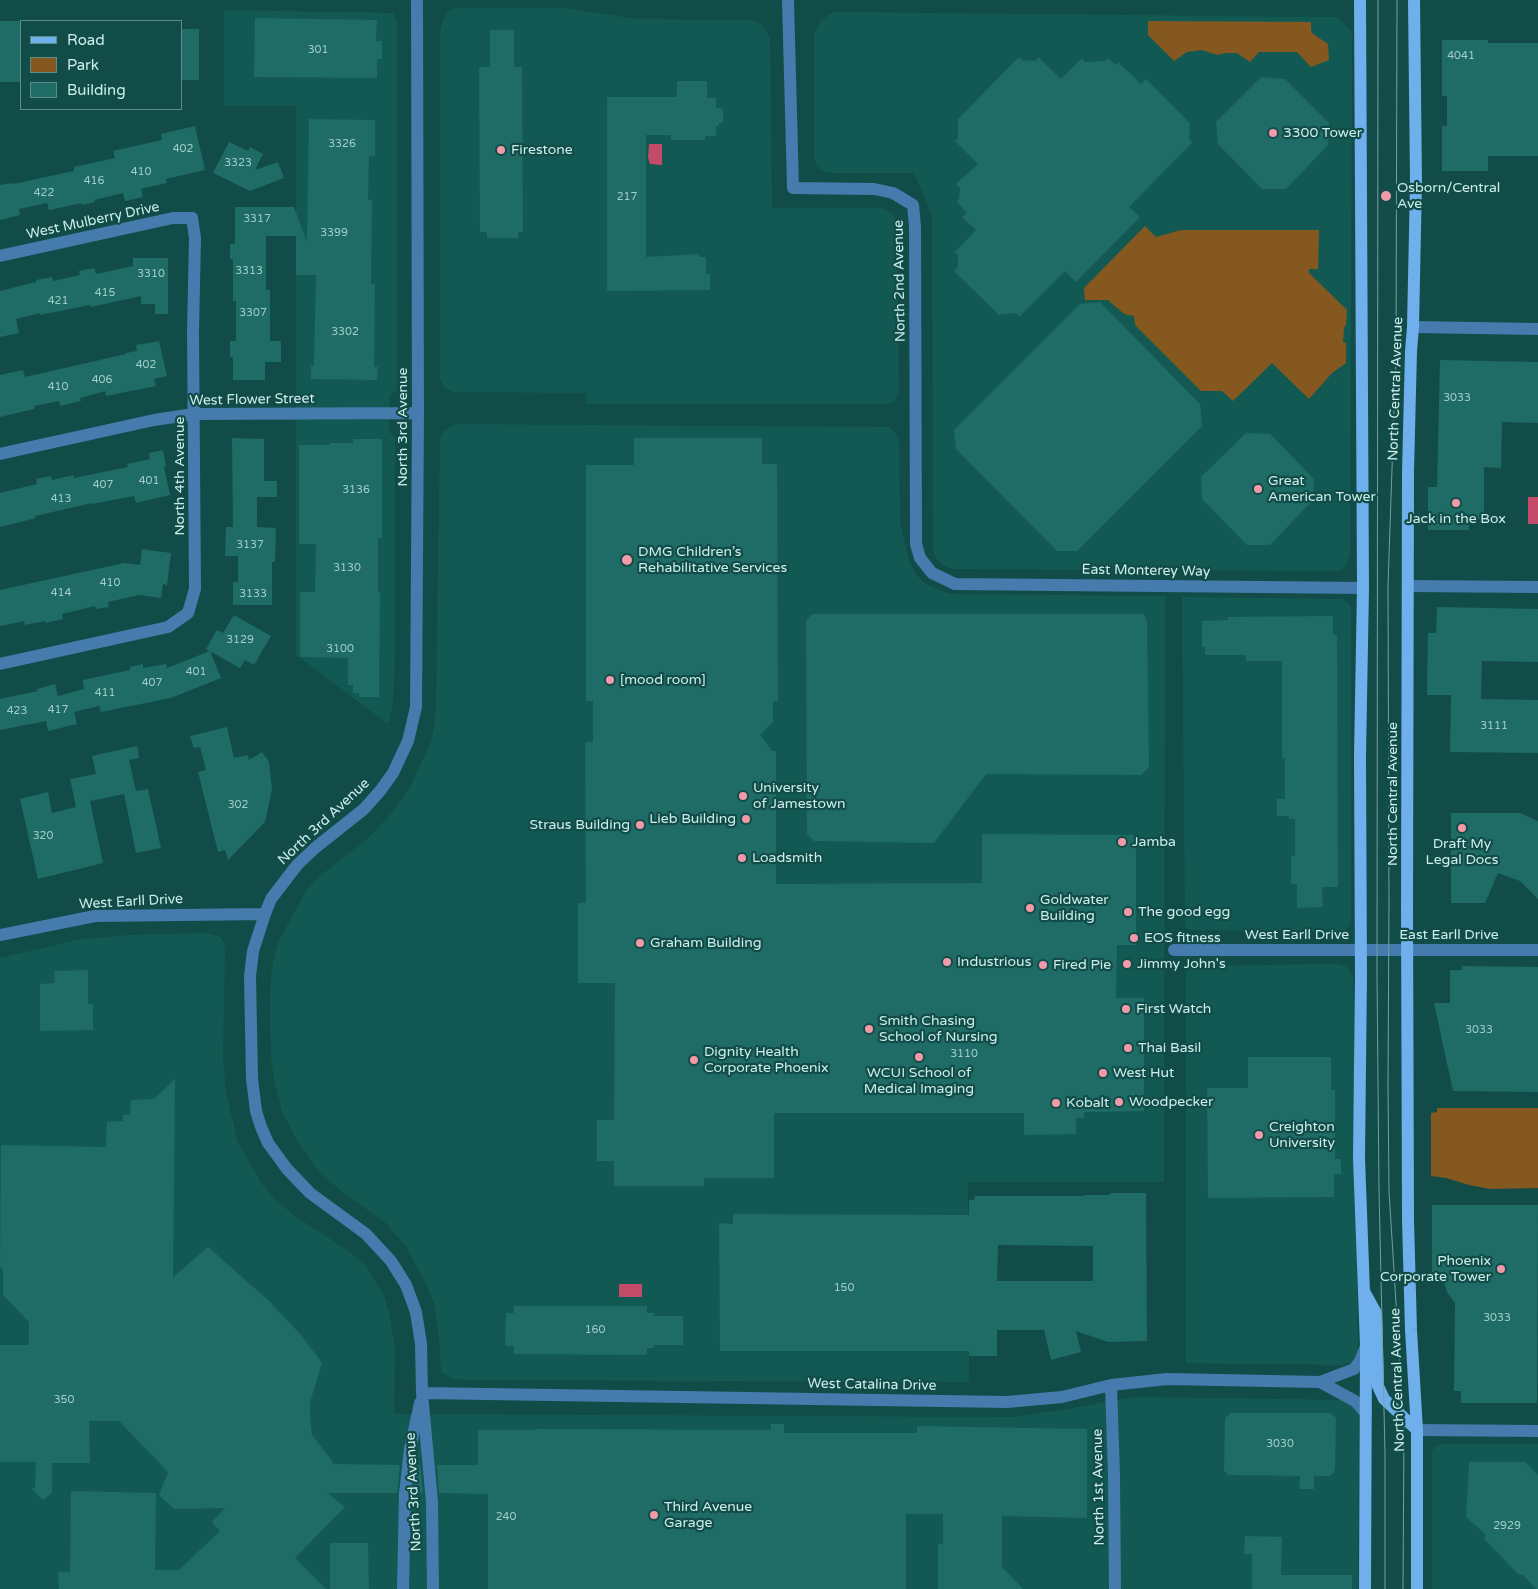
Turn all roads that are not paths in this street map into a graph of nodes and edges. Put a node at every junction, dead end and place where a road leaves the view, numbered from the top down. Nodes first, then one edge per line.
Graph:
1 (417, 0) edge
2 (788, 0) edge
3 (1360, 0) edge
4 (1414, 0) edge
5 (192, 218) joint
6 (0, 256) edge
7 (1414, 327) junction
8 (1538, 329) edge
9 (194, 414) junction
10 (418, 414) junction
11 (0, 454) edge
12 (932, 573) joint
13 (1408, 586) junction
14 (1363, 588) junction
15 (1538, 588) edge
16 (0, 664) edge
17 (265, 914) junction
18 (0, 935) edge
19 (1174, 950) dead end
20 (1360, 950) junction
21 (1408, 950) junction
22 (1538, 950) edge
23 (1363, 1288) junction
24 (1366, 1346) junction
25 (1320, 1382) junction
26 (1111, 1385) junction
27 (422, 1394) junction
28 (1366, 1413) junction
29 (1417, 1430) junction
30 (1538, 1431) edge
31 (403, 1589) edge
32 (433, 1589) edge
33 (1115, 1589) edge
34 (1364, 1589) edge
35 (1418, 1589) edge

1 - 10 street, North 3rd Avenue
2 - 12 street, North 2nd Avenue
3 - 14 main road
4 - 7 main road, North Central Avenue
5 - 6 street, West Mulberry Drive
5 - 9 street, North 4th Avenue
7 - 8 street
7 - 13 main road, North Central Avenue
9 - 10 street, West Flower Street
9 - 11 street, West Flower Street
9 - 16 street, North 4th Avenue
10 - 17 street, North 3rd Avenue
12 - 14 street, East Monterey Way
13 - 15 street
13 - 21 main road, North Central Avenue
14 - 20 main road
17 - 18 street, West Earll Drive
17 - 27 street, North 3rd Avenue
19 - 20 street, West Earll Drive
20 - 21 street, East Earll Drive
20 - 23 main road
21 - 22 street, East Earll Drive
21 - 29 main road, North Central Avenue
23 - 24 main road
23 - 29 main road
24 - 25 street, West Catalina Drive
24 - 28 main road
25 - 26 street, West Catalina Drive
25 - 28 street, West Catalina Drive
26 - 27 street, West Catalina Drive
26 - 33 street, North 1st Avenue
27 - 31 street, North 3rd Avenue
27 - 32 street, North 3rd Avenue
28 - 34 main road
29 - 30 street
29 - 35 main road, North Central Avenue

